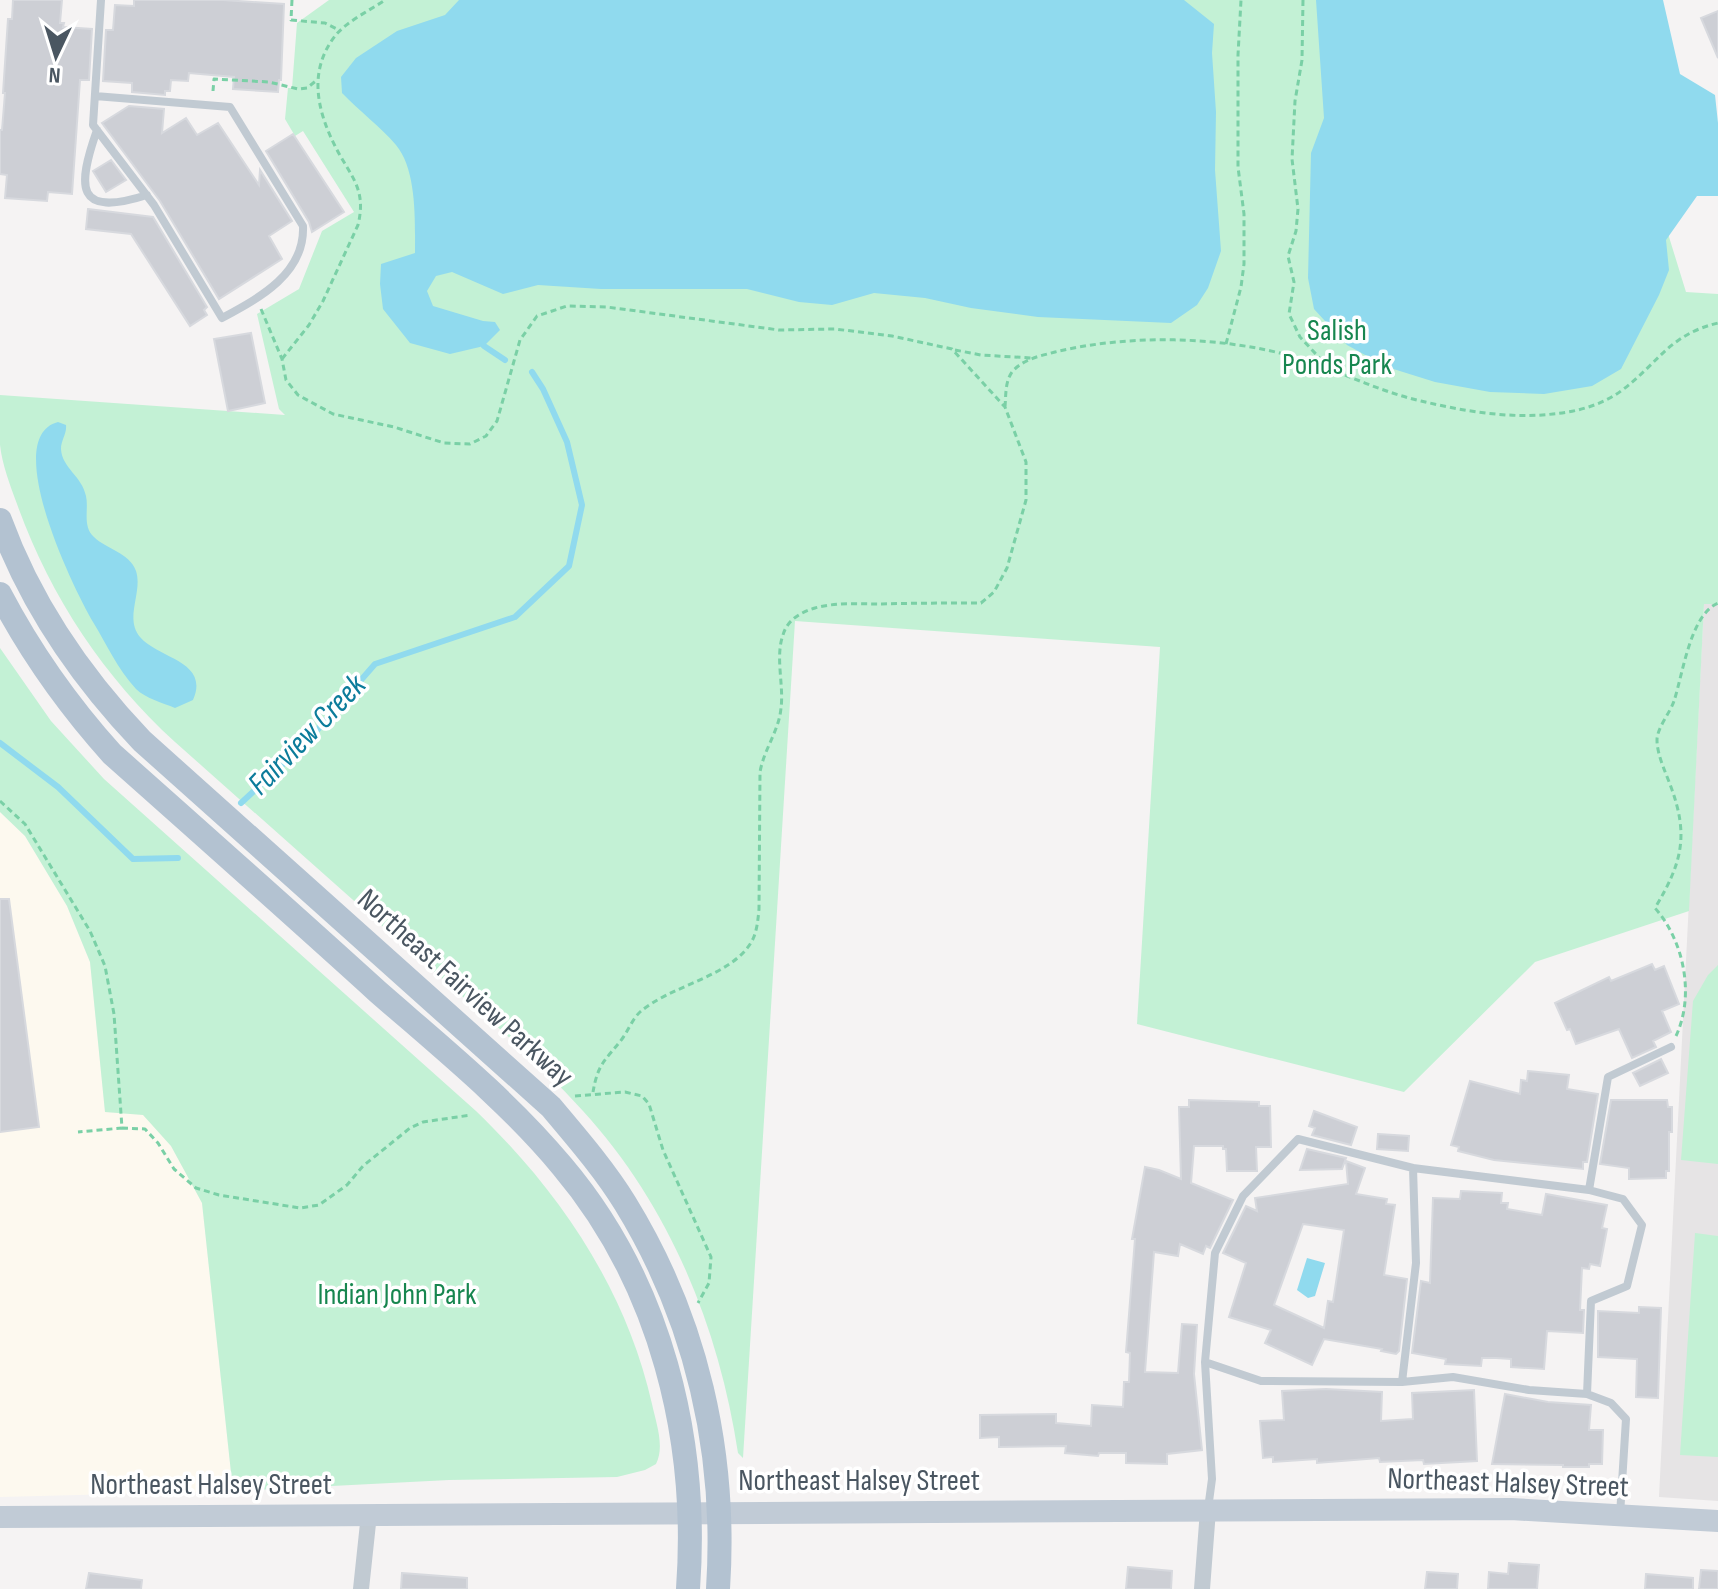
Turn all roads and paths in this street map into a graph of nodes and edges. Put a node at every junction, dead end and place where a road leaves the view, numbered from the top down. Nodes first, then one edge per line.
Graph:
1 (101, 0) edge
2 (292, 0) edge
3 (385, 0) edge
4 (1241, 0) edge
5 (1303, 0) edge
6 (341, 31) junction
7 (317, 80) junction
8 (95, 96) junction
9 (213, 106) junction
10 (97, 130) junction
11 (147, 195) junction
12 (257, 300) junction
13 (1718, 323) edge
14 (1226, 344) junction
15 (952, 349) junction
16 (1033, 358) junction
17 (282, 359) junction
18 (1331, 369) junction
19 (1005, 407) junction
20 (0, 520) edge
21 (0, 594) edge
22 (1718, 603) edge
23 (0, 801) edge
24 (1671, 1047) joint
25 (593, 1092) junction
26 (575, 1096) dead end
27 (471, 1115) dead end
28 (122, 1128) junction
29 (78, 1132) dead end
30 (1413, 1168) junction
31 (1589, 1190) junction
32 (681, 1314) junction
33 (1205, 1362) junction
34 (1402, 1382) junction
35 (1587, 1394) junction
36 (1208, 1510) junction
37 (689, 1512) junction
38 (719, 1512) junction
39 (369, 1514) junction
40 (1620, 1515) junction
41 (0, 1517) edge
42 (1718, 1521) edge
43 (361, 1589) edge
44 (688, 1589) edge
45 (718, 1589) edge
46 (1202, 1589) edge

1 - 8 lane
2 - 6 path
3 - 6 path
4 - 14 path
5 - 18 path
6 - 7 path
7 - 9 path
7 - 17 path
8 - 9 lane
8 - 10 lane
9 - 12 lane
10 - 11 lane
10 - 11 lane
11 - 12 lane
12 - 17 path
13 - 18 path
14 - 16 path
14 - 18 path
15 - 16 path
15 - 17 path
15 - 19 path
16 - 19 path
19 - 25 path
20 - 32 main road, Northeast Fairview Parkway
21 - 37 main road, Northeast Fairview Parkway
22 - 24 path
23 - 28 path
24 - 31 lane
25 - 26 path
25 - 32 path
27 - 28 path
28 - 29 path
30 - 31 lane
30 - 33 lane
30 - 34 lane
31 - 35 lane
32 - 38 main road, Northeast Fairview Parkway
33 - 34 lane
33 - 36 lane
34 - 35 lane
35 - 40 lane
36 - 38 street, Northeast Halsey Street
36 - 40 street, Northeast Halsey Street
36 - 46 street
37 - 38 street, Northeast Halsey Street
37 - 39 street, Northeast Halsey Street
37 - 44 main road, Northeast Fairview Parkway
38 - 45 main road, Northeast Fairview Parkway
39 - 41 street, Northeast Halsey Street
39 - 43 street
40 - 42 street, Northeast Halsey Street

